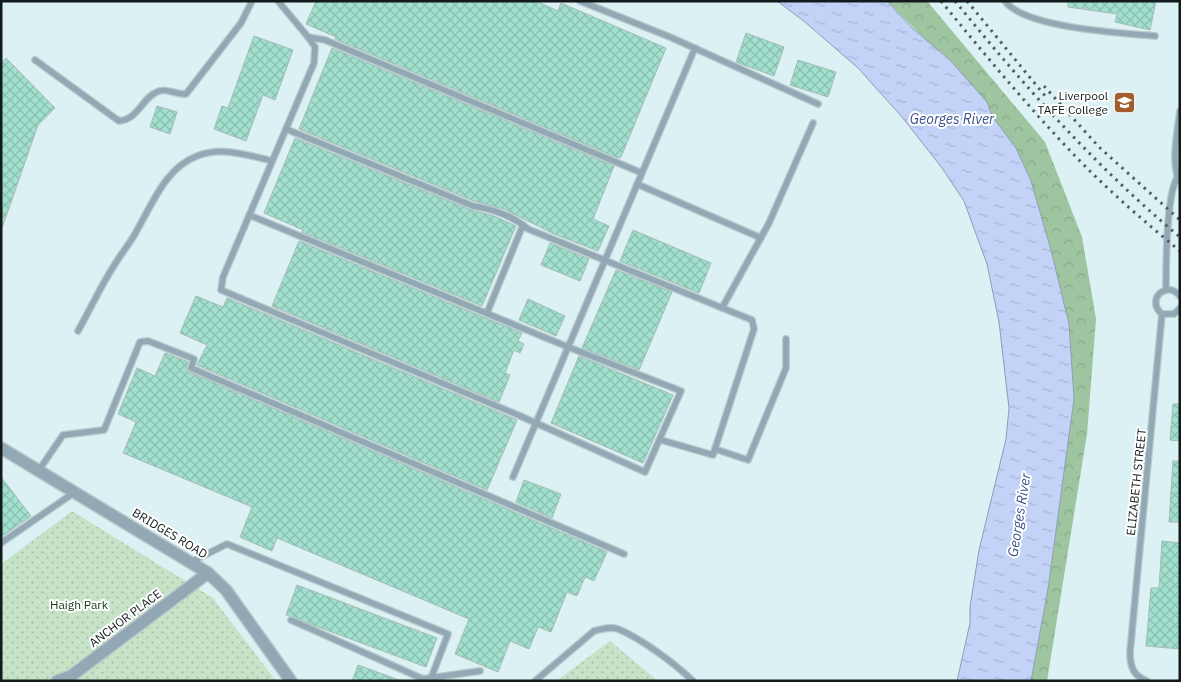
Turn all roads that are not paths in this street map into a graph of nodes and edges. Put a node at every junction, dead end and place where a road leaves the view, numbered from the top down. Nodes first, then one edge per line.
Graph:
1 (252, 1) edge
2 (278, 1) edge
3 (580, 1) edge
4 (1005, 1) edge
5 (308, 36) junction
6 (1155, 36) dead end
7 (695, 48) junction
8 (35, 60) dead end
9 (818, 104) dead end
10 (1180, 111) edge
11 (813, 123) dead end
12 (286, 129) junction
13 (272, 161) junction
14 (642, 172) junction
15 (1178, 180) edge
16 (638, 184) junction
17 (249, 215) junction
18 (523, 225) junction
19 (761, 238) junction
20 (605, 260) junction
21 (1166, 289) junction
22 (1180, 296) edge
23 (722, 308) junction
24 (1180, 308) edge
25 (487, 313) junction
26 (1162, 314) junction
27 (78, 331) dead end
28 (786, 339) dead end
29 (568, 347) junction
30 (536, 425) junction
31 (661, 440) junction
32 (1, 448) edge
33 (716, 450) junction
34 (39, 470) junction
35 (513, 477) dead end
36 (75, 492) junction
37 (1, 543) edge
38 (624, 554) dead end
39 (191, 562) junction
40 (208, 572) junction
41 (290, 620) dead end
42 (480, 671) dead end
43 (431, 679) edge
44 (57, 681) edge
45 (291, 681) edge
46 (535, 681) edge
47 (693, 681) edge
48 (1147, 681) edge

1 - 8 lane
2 - 5 lane
3 - 7 lane
4 - 6 lane
5 - 12 lane
5 - 14 lane
7 - 9 lane
7 - 14 lane
10 - 15 lane
11 - 19 lane
12 - 13 lane
12 - 18 lane
13 - 17 lane
13 - 27 lane
14 - 16 lane
15 - 21 lane
16 - 19 lane
16 - 20 lane
17 - 25 lane
17 - 30 lane
18 - 20 lane
18 - 25 lane
19 - 23 lane
20 - 23 lane
20 - 29 lane
21 - 22 lane
21 - 26 lane, ELIZABETH STREET
23 - 33 lane
24 - 26 lane
25 - 29 lane
26 - 48 lane, ELIZABETH STREET
28 - 33 lane
29 - 30 lane
29 - 31 lane
30 - 31 lane
30 - 35 lane
31 - 33 lane
32 - 34 street, BRIDGES ROAD
34 - 36 street, BRIDGES ROAD
34 - 38 lane
36 - 37 lane
36 - 39 street, BRIDGES ROAD
39 - 40 street, BRIDGES ROAD
39 - 43 lane
40 - 44 street, ANCHOR PLACE
40 - 45 street, BRIDGES ROAD
41 - 43 lane
42 - 43 lane
46 - 47 lane

